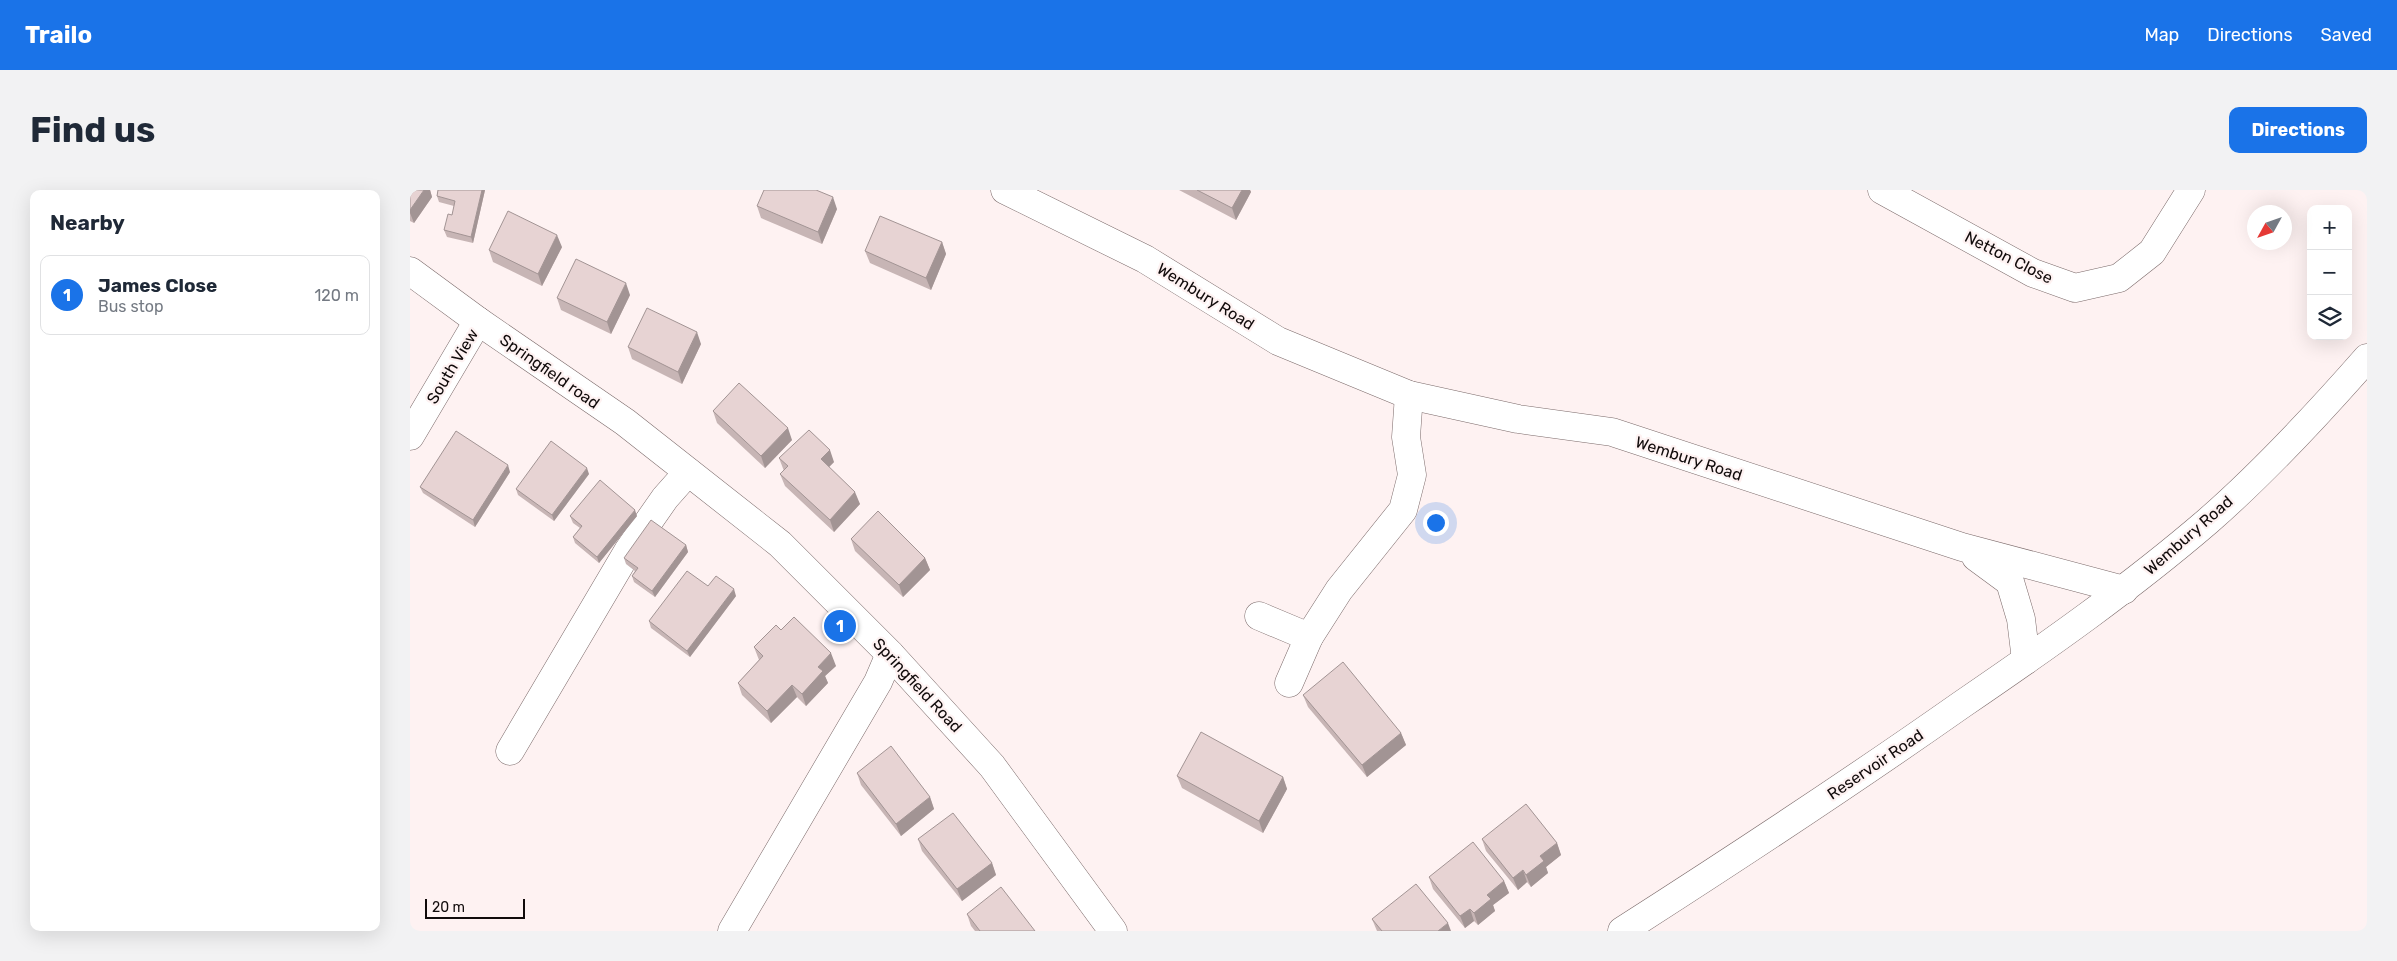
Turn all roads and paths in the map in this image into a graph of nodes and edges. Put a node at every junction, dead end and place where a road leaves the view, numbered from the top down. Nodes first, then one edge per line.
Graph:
1 (1005, 190) edge
2 (1882, 190) edge
3 (2191, 190) edge
4 (410, 271) edge
5 (478, 321) junction
6 (2367, 358) edge
7 (1409, 394) junction
8 (410, 436) edge
9 (688, 472) junction
10 (1962, 548) junction
11 (2124, 590) junction
12 (1259, 616) dead end
13 (1309, 637) junction
14 (890, 654) junction
15 (2026, 660) junction
16 (1289, 683) dead end
17 (510, 751) dead end
18 (732, 931) edge
19 (1113, 931) edge
20 (1622, 931) edge

1 - 7 street, Wembury Road
2 - 3 street, Netton Close
4 - 5 street, Springfield road
5 - 8 street, South View
5 - 9 street, Springfield road
6 - 11 street, Wembury Road
7 - 10 street, Wembury Road
7 - 13 street
9 - 14 street, Springfield Road
9 - 17 street
10 - 11 street, Wembury Road
10 - 15 street, Wembury Road
11 - 15 street, Reservoir Road
12 - 13 street
13 - 16 street
14 - 18 street
14 - 19 street, Springfield Road
15 - 20 street, Reservoir Road

